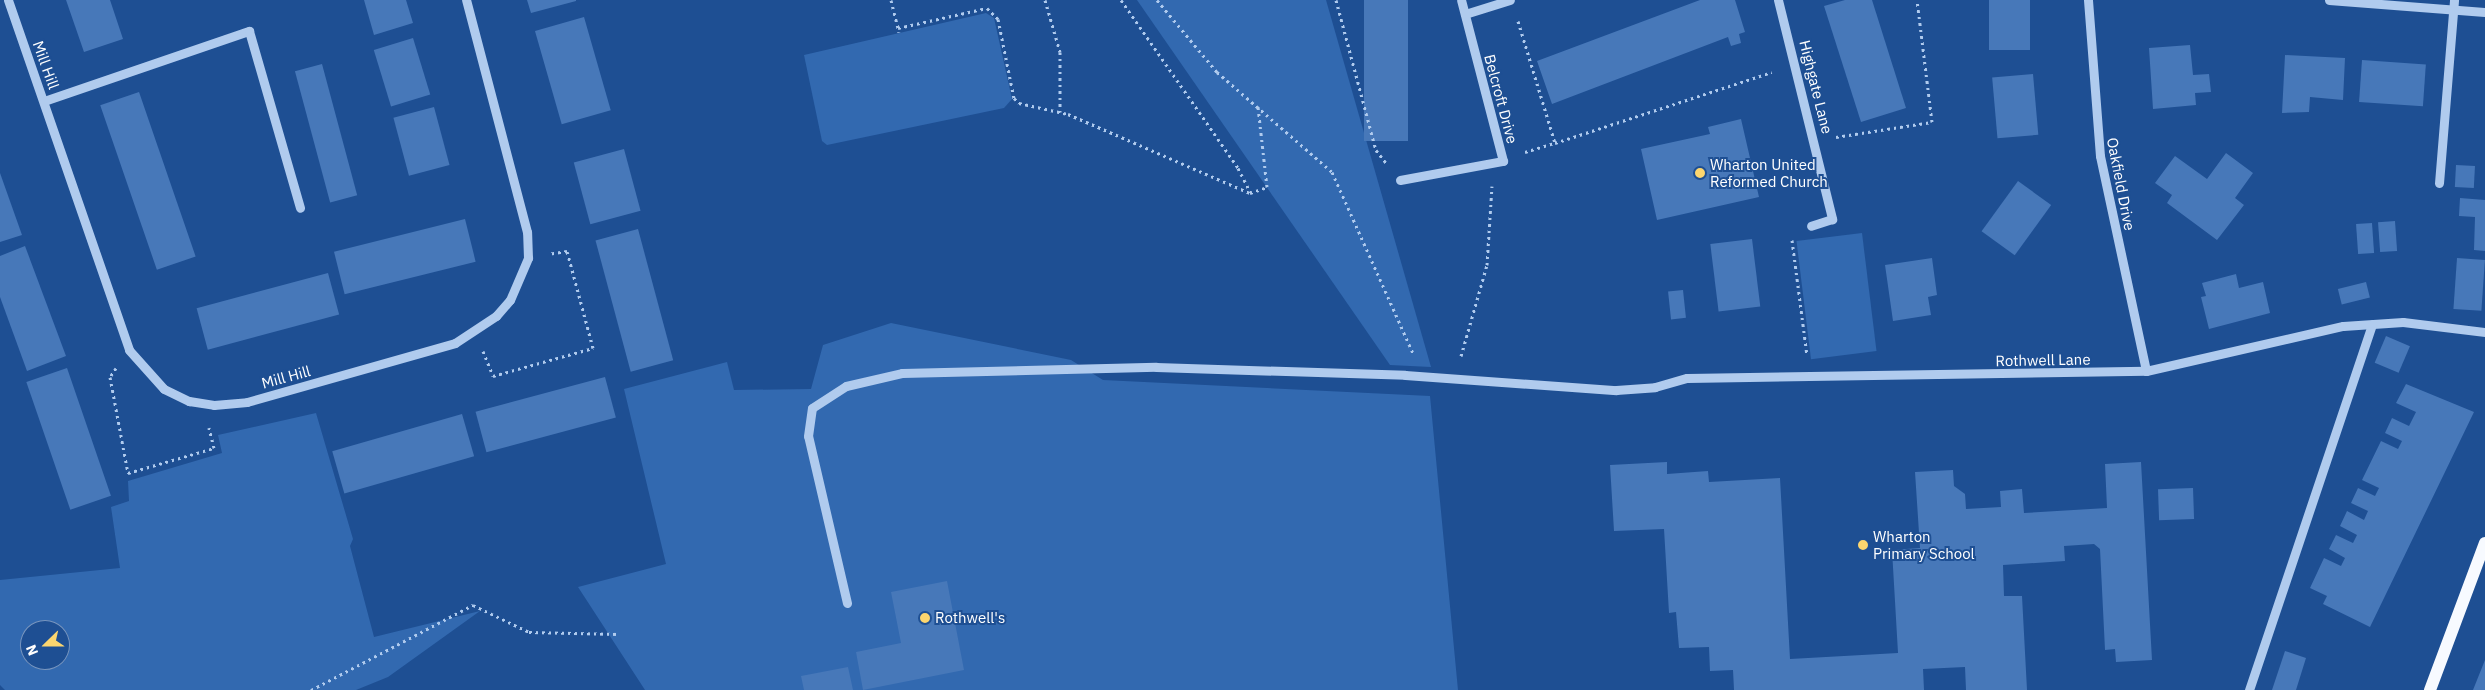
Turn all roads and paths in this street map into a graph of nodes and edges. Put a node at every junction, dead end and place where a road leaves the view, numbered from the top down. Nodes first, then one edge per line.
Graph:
1 (8, 0) edge
2 (466, 0) edge
3 (891, 0) edge
4 (1045, 0) edge
5 (1121, 0) edge
6 (1157, 0) edge
7 (1336, 0) edge
8 (1462, 0) edge
9 (1510, 0) edge
10 (1778, 0) edge
11 (1917, 0) edge
12 (2088, 0) edge
13 (2329, 0) edge
14 (2454, 5) edge
15 (1514, 10) dead end
16 (2485, 12) edge
17 (1465, 14) junction
18 (1797, 64) junction
19 (44, 100) junction
20 (1258, 107) junction
21 (1060, 112) junction
22 (1816, 140) junction
23 (1555, 143) junction
24 (1503, 158) junction
25 (1493, 163) junction
26 (1400, 180) joint
27 (2439, 183) dead end
28 (1250, 193) junction
29 (300, 208) dead end
30 (1811, 226) joint
31 (528, 258) junction
32 (2372, 324) junction
33 (476, 331) junction
34 (2485, 332) edge
35 (129, 350) junction
36 (2146, 371) junction
37 (1810, 376) junction
38 (1415, 377) junction
39 (1454, 381) junction
40 (203, 403) junction
41 (2485, 543) edge
42 (847, 603) dead end
43 (618, 634) dead end
44 (311, 690) edge
45 (2248, 690) edge
46 (2430, 690) edge

1 - 19 street, Mill Hill
2 - 31 street, Mill Hill
3 - 21 path
4 - 21 path
5 - 28 path
6 - 20 path
7 - 26 path
8 - 17 street, Belcroft Drive
9 - 17 street
10 - 18 street, Highgate Lane
11 - 22 path
12 - 36 street, Oakfield Drive
13 - 14 street
14 - 16 street
14 - 27 street
15 - 23 path
17 - 24 street, Belcroft Drive
18 - 22 street, Highgate Lane
18 - 23 path
19 - 29 street
19 - 35 street, Mill Hill
20 - 28 path
20 - 38 path
21 - 28 path
22 - 30 street, Highgate Lane
23 - 24 path
24 - 25 street, Belcroft Drive
25 - 26 street, Belcroft Drive
25 - 39 path
30 - 37 path
31 - 33 street, Mill Hill
31 - 33 path
32 - 34 street, Rothwell Lane
32 - 36 street, Rothwell Lane
32 - 45 street
33 - 40 street, Mill Hill
35 - 40 street, Mill Hill
35 - 40 path
36 - 37 street, Rothwell Lane
37 - 39 street, Rothwell Lane
38 - 39 street, Rothwell Lane
38 - 42 street, Rothwell Lane
41 - 46 main road
43 - 44 path

